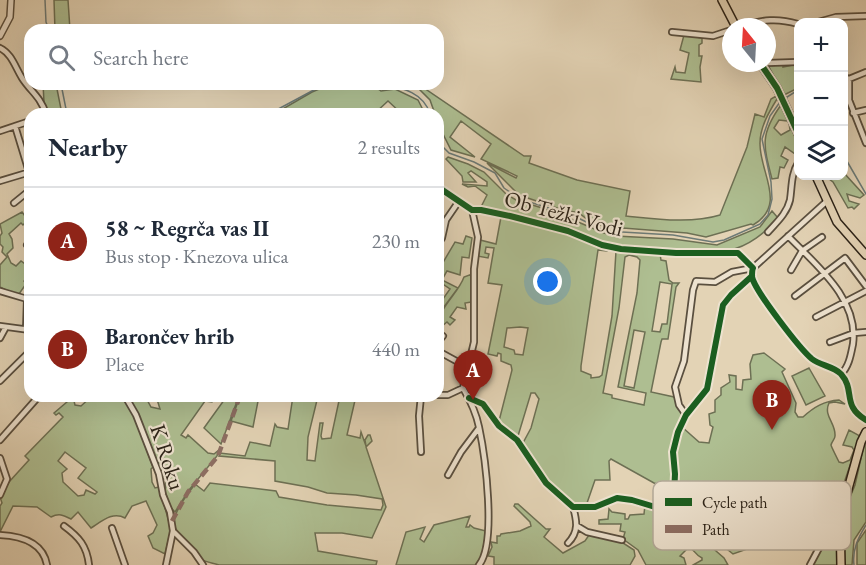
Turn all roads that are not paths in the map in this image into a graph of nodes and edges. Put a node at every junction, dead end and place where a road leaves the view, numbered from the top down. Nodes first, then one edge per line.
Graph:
1 (11, 0) edge
2 (722, 0) edge
3 (866, 16) edge
4 (731, 18) edge
5 (832, 18) edge
6 (776, 19) edge
7 (794, 23) edge
8 (672, 32) dead end
9 (722, 33) edge
10 (0, 36) edge
11 (0, 48) edge
12 (794, 62) edge
13 (776, 63) edge
14 (766, 72) edge
15 (866, 72) edge
16 (848, 77) edge
17 (24, 80) edge
18 (33, 90) edge
19 (848, 93) edge
20 (44, 108) edge
21 (866, 110) edge
22 (853, 113) junction
23 (24, 124) edge
24 (15, 126) junction
25 (795, 126) edge
26 (0, 131) edge
27 (866, 143) edge
28 (24, 156) edge
29 (794, 172) edge
30 (24, 173) edge
31 (1, 179) edge
32 (818, 180) edge
33 (444, 191) edge
34 (24, 195) edge
35 (459, 201) junction
36 (827, 201) junction
37 (14, 203) dead end
38 (472, 210) junction
39 (444, 229) edge
40 (768, 232) dead end
41 (788, 236) junction
42 (822, 237) dead end
43 (802, 251) junction
44 (866, 255) edge
45 (753, 268) junction
46 (790, 270) dead end
47 (823, 274) junction
48 (752, 276) junction
49 (866, 286) edge
50 (0, 291) edge
51 (866, 291) edge
52 (795, 296) dead end
53 (24, 298) edge
54 (846, 302) junction
55 (816, 317) dead end
56 (0, 326) edge
57 (6, 327) junction
58 (24, 329) edge
59 (866, 332) edge
60 (854, 333) junction
61 (0, 338) edge
62 (830, 342) dead end
63 (444, 354) edge
64 (24, 357) edge
65 (469, 368) junction
66 (841, 374) junction
67 (0, 381) edge
68 (463, 388) junction
69 (444, 395) edge
70 (469, 398) junction
71 (34, 402) edge
72 (129, 402) edge
73 (420, 402) edge
74 (686, 415) junction
75 (866, 420) edge
76 (479, 428) junction
77 (866, 432) edge
78 (0, 440) edge
79 (421, 452) dead end
80 (1, 461) edge
81 (448, 475) dead end
82 (675, 481) edge
83 (850, 481) edge
84 (0, 495) edge
85 (653, 506) edge
86 (573, 507) junction
87 (64, 526) dead end
88 (577, 526) junction
89 (112, 528) dead end
90 (173, 531) junction
91 (0, 535) edge
92 (622, 540) dead end
93 (568, 543) dead end
94 (818, 550) edge
95 (840, 550) edge
96 (47, 565) edge
97 (89, 565) edge
98 (125, 565) edge
99 (166, 565) edge
100 (203, 565) edge
101 (479, 565) edge
102 (810, 565) edge
103 (841, 565) edge

1 - 10 street
2 - 4 main road
3 - 5 street
6 - 7 street
8 - 9 street
11 - 17 street
12 - 13 street
14 - 25 main road
15 - 16 street
18 - 20 street
19 - 22 street
21 - 22 street
22 - 27 street
23 - 24 street
24 - 26 street
24 - 28 street
29 - 40 street
30 - 31 street
32 - 36 main road
33 - 35 street, Ob Težki Vodi
34 - 37 street
35 - 38 street, Ob Težki Vodi
35 - 39 street
36 - 41 street
36 - 44 main road
38 - 45 street, Ob Težki Vodi
38 - 65 street
41 - 43 street
41 - 45 street
42 - 43 street
43 - 46 street
43 - 47 street
45 - 48 street
45 - 74 street
47 - 49 street
47 - 52 street
47 - 54 street
48 - 66 street
48 - 74 street
50 - 53 street
51 - 54 street
54 - 55 street
54 - 60 street
56 - 57 street
57 - 58 street
57 - 61 street
59 - 60 street
60 - 62 street
60 - 66 street
63 - 65 street
64 - 67 street
65 - 68 street
66 - 75 street
68 - 69 street
68 - 70 street
70 - 76 street
70 - 86 street
71 - 78 street
72 - 90 street, K Roku
73 - 79 street
74 - 82 street
76 - 81 street
76 - 101 street
77 - 83 main road
80 - 84 street
85 - 86 street
86 - 88 street
87 - 97 street
88 - 92 street
88 - 93 street
89 - 98 street
90 - 99 street, K Roku
90 - 100 street
91 - 96 street
94 - 102 street
95 - 103 main road

